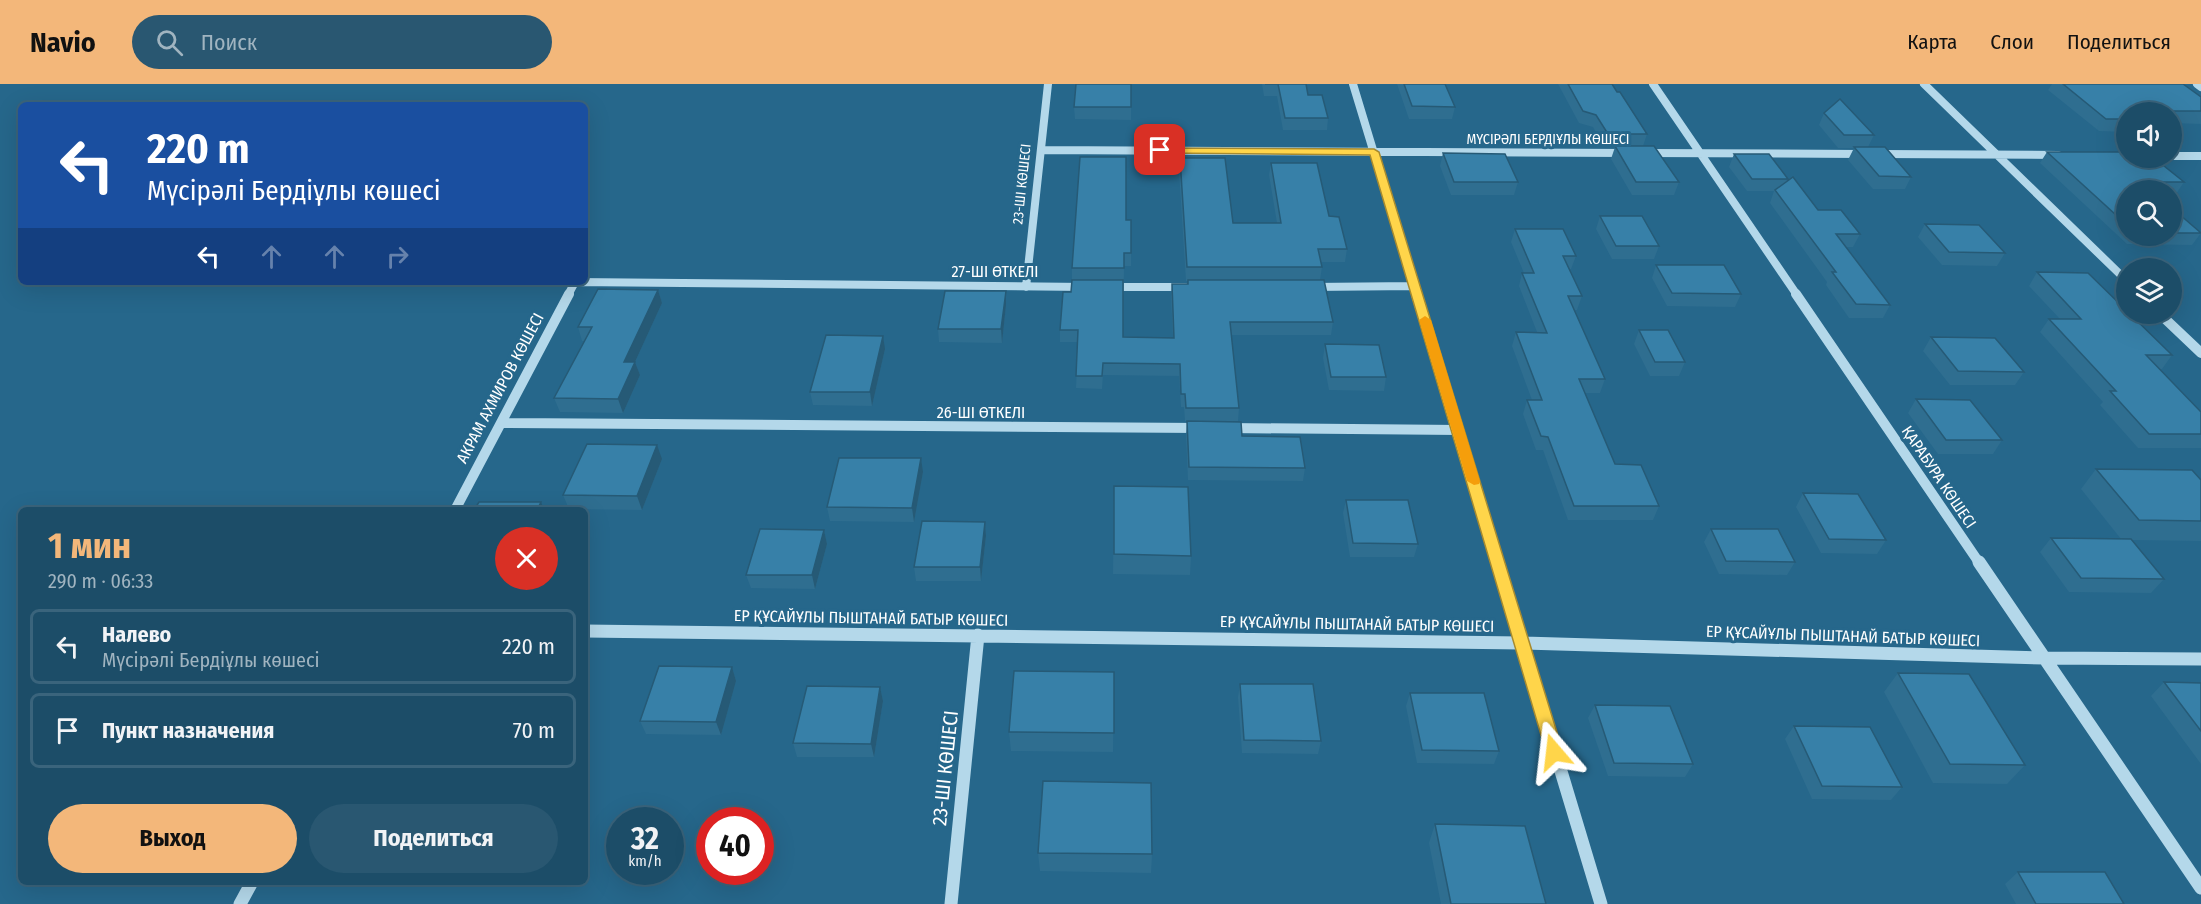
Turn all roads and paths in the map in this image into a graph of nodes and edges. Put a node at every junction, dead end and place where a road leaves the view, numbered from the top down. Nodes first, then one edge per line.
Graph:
1 (1048, 84) edge
2 (1353, 84) edge
3 (1653, 84) edge
4 (1924, 84) edge
5 (1041, 150) junction
6 (1374, 152) junction
7 (1700, 154) junction
8 (1997, 155) junction
9 (2068, 155) edge
10 (2182, 156) edge
11 (2201, 156) edge
12 (2116, 270) edge
13 (588, 282) edge
14 (573, 285) edge
15 (1297, 286) edge
16 (1415, 286) junction
17 (1026, 287) junction
18 (1191, 287) edge
19 (2171, 324) edge
20 (2201, 353) edge
21 (503, 423) junction
22 (1208, 428) edge
23 (1220, 428) edge
24 (1459, 430) junction
25 (457, 507) edge
26 (588, 631) edge
27 (978, 635) junction
28 (1521, 643) junction
29 (2044, 658) junction
30 (2201, 659) edge
31 (250, 885) edge
32 (2201, 888) edge
33 (240, 904) edge
34 (951, 904) edge
35 (1601, 904) edge

1 - 5 street, 23-ШI КӨШЕСI
2 - 6 street
3 - 7 street, ҚАРАБУРА КӨШЕСІ
4 - 8 street
5 - 6 street, МҮСІРӘЛІ БЕРДІҰЛЫ КӨШЕСІ
5 - 17 street, 23-ШI КӨШЕСI
6 - 7 street, МҮСІРӘЛІ БЕРДІҰЛЫ КӨШЕСІ
6 - 16 street
7 - 8 street, МҮСІРӘЛІ БЕРДІҰЛЫ КӨШЕСІ
7 - 29 street, ҚАРАБУРА КӨШЕСІ
8 - 9 street, МҮСІРӘЛІ БЕРДІҰЛЫ КӨШЕСІ
8 - 12 street
10 - 11 street
13 - 17 street, 27-ШІ ӨТКЕЛІ
14 - 21 street, АКРАМ АХМИРОВ КӨШЕСІ
15 - 16 street
16 - 24 street
17 - 18 street, 27-ШІ ӨТКЕЛІ
19 - 20 street
21 - 22 street, 26-ШІ ӨТКЕЛІ
21 - 25 street, АКРАМ АХМИРОВ КӨШЕСІ
23 - 24 street
24 - 28 street
26 - 27 street, ЕР ҚҰСАЙҰЛЫ ПЫШТАНАЙ БАТЫР КӨШЕСІ
27 - 28 street, ЕР ҚҰСАЙҰЛЫ ПЫШТАНАЙ БАТЫР КӨШЕСІ
27 - 34 street, 23-ШI КӨШЕСI
28 - 29 street, ЕР ҚҰСАЙҰЛЫ ПЫШТАНАЙ БАТЫР КӨШЕСІ
28 - 35 street
29 - 30 street, ЕР ҚҰСАЙҰЛЫ ПЫШТАНАЙ БАТЫР КӨШЕСІ
29 - 32 street, ҚАРАБУРА КӨШЕСІ
31 - 33 street

